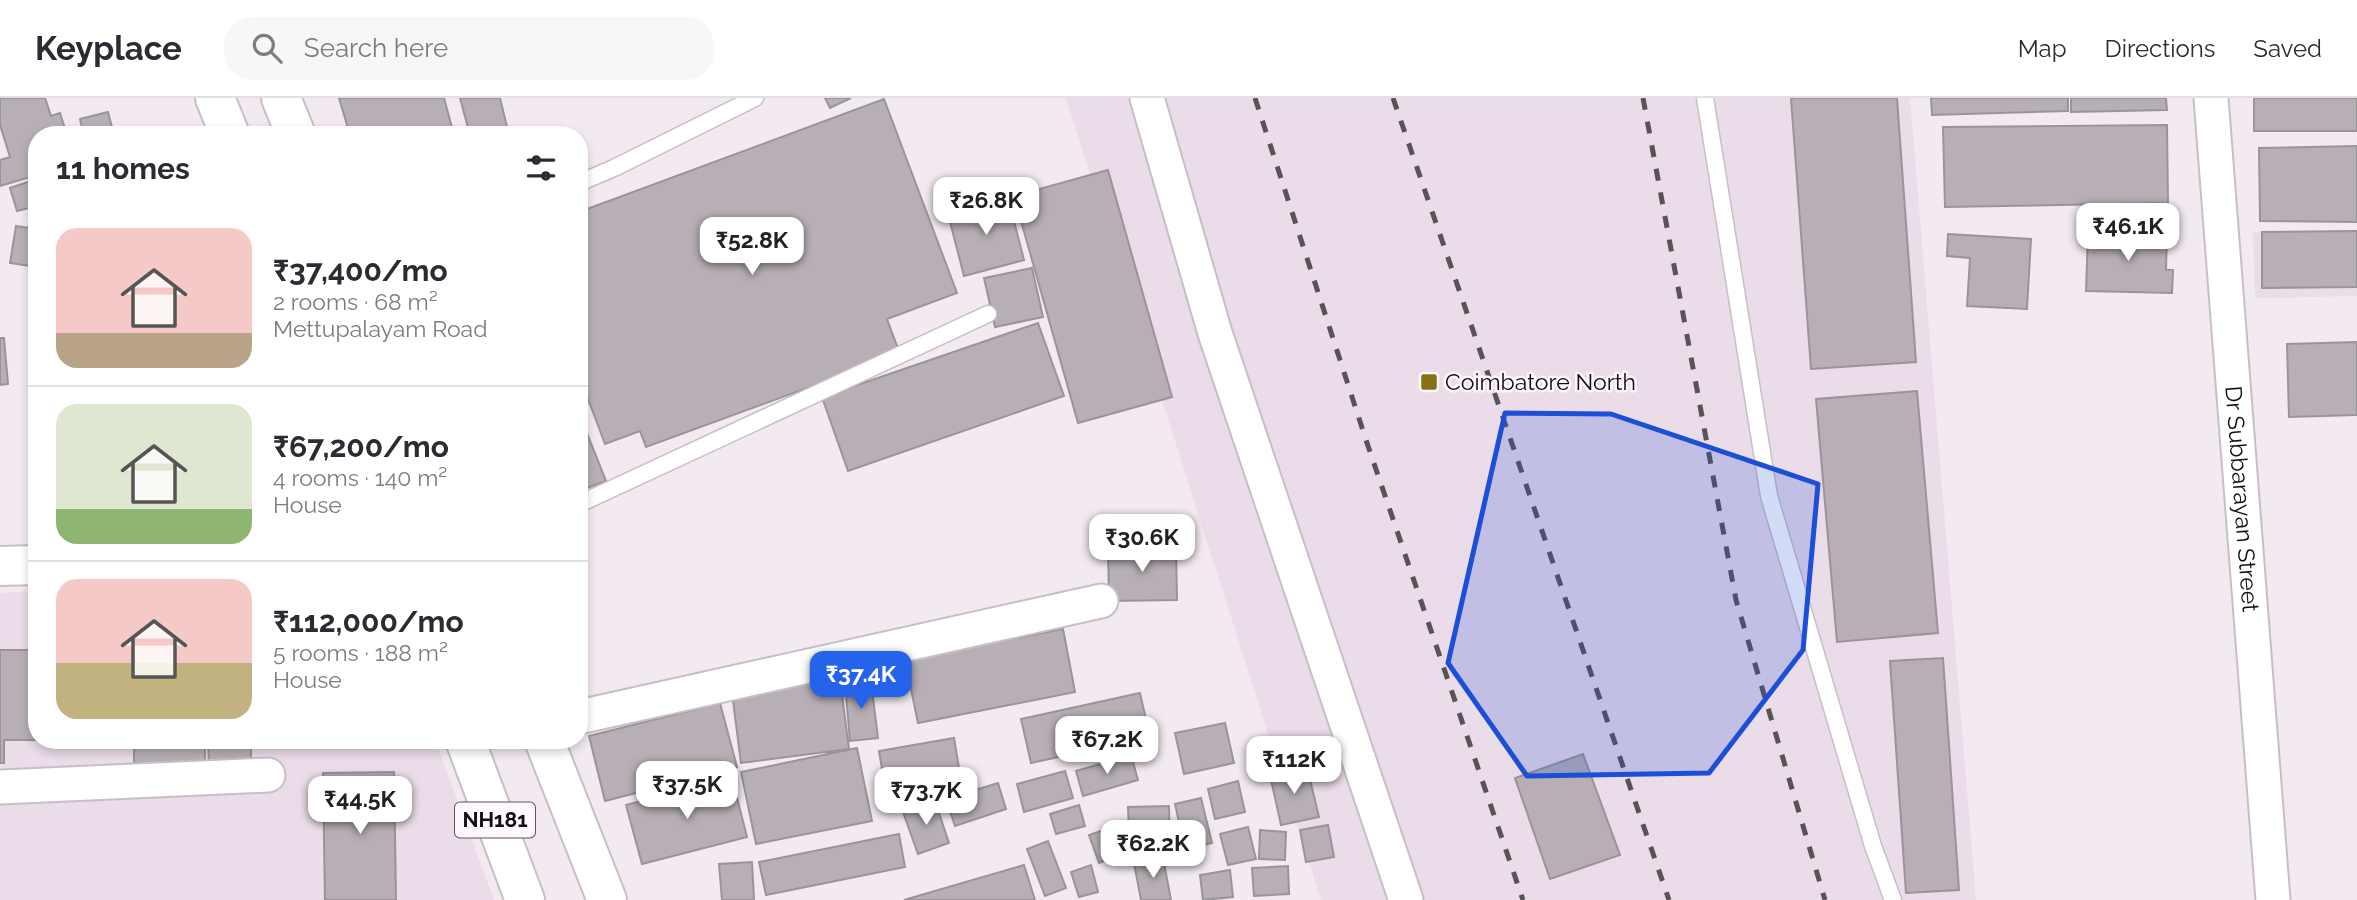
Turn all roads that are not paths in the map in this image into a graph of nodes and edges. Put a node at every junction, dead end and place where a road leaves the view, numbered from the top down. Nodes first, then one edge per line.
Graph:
1 (215, 98) edge
2 (281, 98) edge
3 (755, 98) edge
4 (1147, 98) edge
5 (1705, 98) edge
6 (2211, 98) edge
7 (226, 126) edge
8 (292, 126) edge
9 (588, 179) edge
10 (988, 314) dead end
11 (588, 500) edge
12 (28, 565) edge
13 (0, 566) edge
14 (1101, 601) dead end
15 (588, 715) edge
16 (467, 749) edge
17 (548, 749) edge
18 (268, 775) dead end
19 (0, 788) edge
20 (525, 900) edge
21 (607, 900) edge
22 (1406, 900) edge
23 (1894, 900) edge
24 (2273, 900) edge

1 - 7 main road
2 - 8 main road
3 - 9 lane
4 - 22 street
5 - 23 lane
6 - 24 street, Dr Subbarayan Street
10 - 11 lane
12 - 13 main road
14 - 15 street
16 - 20 main road, NH181
17 - 21 main road, NH181
18 - 19 street

